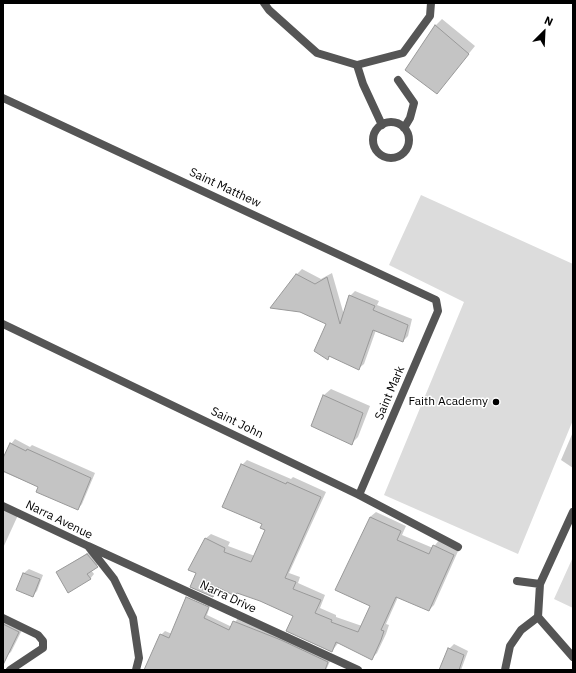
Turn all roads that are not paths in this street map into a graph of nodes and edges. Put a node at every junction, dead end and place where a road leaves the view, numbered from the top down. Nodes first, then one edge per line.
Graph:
1 (264, 3) edge
2 (431, 3) edge
3 (357, 65) junction
4 (398, 80) dead end
5 (3, 98) edge
6 (382, 125) junction
7 (404, 128) junction
8 (436, 300) joint
9 (3, 324) edge
10 (359, 495) junction
11 (3, 506) edge
12 (573, 512) edge
13 (88, 546) junction
14 (458, 547) dead end
15 (517, 581) dead end
16 (540, 584) junction
17 (538, 617) junction
18 (3, 618) edge
19 (573, 657) edge
20 (10, 670) edge
21 (136, 670) edge
22 (358, 670) edge
23 (505, 670) edge

1 - 3 street
2 - 3 street
3 - 6 street
4 - 7 street
5 - 8 street, Saint Matthew
6 - 7 street
6 - 7 street
8 - 10 street, Saint Mark
9 - 10 street, Saint John
10 - 14 street, Saint John
11 - 13 street, Narra Avenue
12 - 16 street
13 - 21 street, Narra Avenue
13 - 22 street, Narra Drive
15 - 16 street
16 - 17 street
17 - 19 street
17 - 23 street
18 - 20 street

